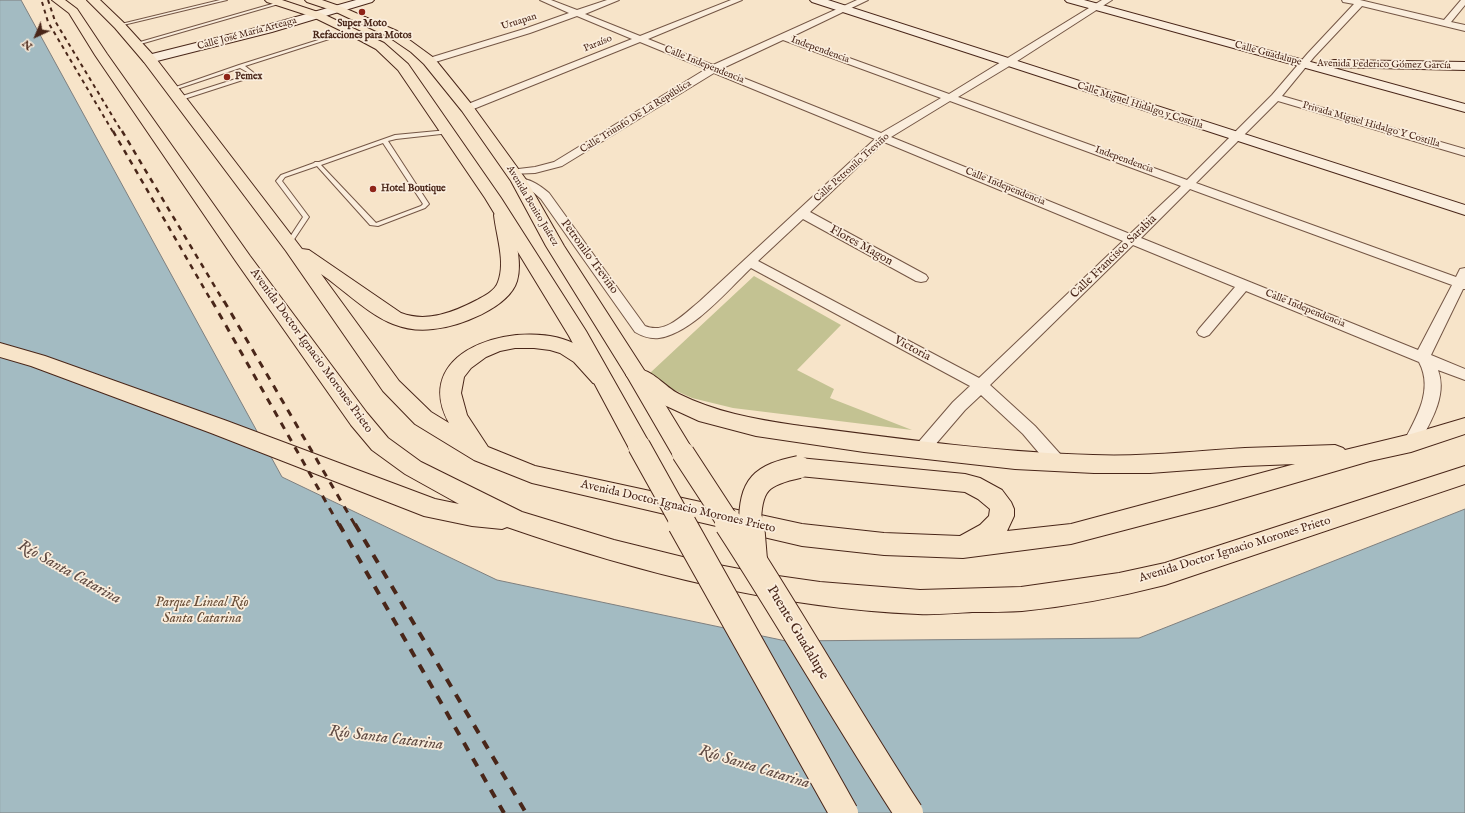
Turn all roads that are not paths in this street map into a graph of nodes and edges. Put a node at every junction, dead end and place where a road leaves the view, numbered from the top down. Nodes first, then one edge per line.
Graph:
1 (58, 0) edge
2 (93, 0) edge
3 (225, 0) edge
4 (311, 0) edge
5 (368, 0) edge
6 (544, 0) edge
7 (615, 0) edge
8 (738, 0) edge
9 (816, 0) edge
10 (864, 0) edge
11 (1071, 0) edge
12 (1108, 0) edge
13 (1346, 0) edge
14 (1465, 0) edge
15 (275, 1) edge
16 (1360, 3) junction
17 (1096, 7) junction
18 (338, 9) junction
19 (844, 9) junction
20 (73, 11) junction
21 (577, 14) junction
22 (317, 15) junction
23 (94, 23) dead end
24 (1446, 24) junction
25 (119, 25) junction
26 (1465, 28) edge
27 (108, 30) dead end
28 (352, 31) junction
29 (784, 36) junction
30 (640, 39) junction
31 (136, 44) junction
32 (149, 59) junction
33 (429, 62) junction
34 (1008, 63) junction
35 (1304, 63) junction
36 (241, 66) junction
37 (1465, 66) edge
38 (713, 69) junction
39 (175, 94) junction
40 (951, 97) junction
41 (1276, 97) junction
42 (467, 108) junction
43 (1465, 108) edge
44 (448, 132) junction
45 (883, 137) junction
46 (1237, 138) junction
47 (384, 140) junction
48 (1465, 153) edge
49 (317, 163) junction
50 (474, 169) junction
51 (516, 177) junction
52 (1189, 184) junction
53 (1465, 210) edge
54 (802, 213) junction
55 (502, 214) junction
56 (1132, 239) junction
57 (290, 245) junction
58 (749, 262) junction
59 (921, 278) dead end
60 (1463, 280) edge
61 (1244, 285) junction
62 (1204, 332) dead end
63 (656, 334) joint
64 (0, 350) edge
65 (1423, 356) junction
66 (637, 375) junction
67 (1465, 375) edge
68 (601, 378) junction
69 (980, 386) junction
70 (1465, 426) edge
71 (1412, 443) junction
72 (922, 449) junction
73 (1370, 452) junction
74 (683, 453) joint
75 (482, 454) junction
76 (1056, 461) junction
77 (1465, 475) edge
78 (515, 520) junction
79 (963, 547) junction
80 (753, 560) junction
81 (844, 813) edge
82 (909, 813) edge

1 - 20 main road, Avenida Doctor Ignacio Morones Prieto
2 - 25 main road, Avenida Doctor Ignacio Morones Prieto
3 - 25 lane
4 - 18 main road, Avenida Benito Juárez
5 - 18 street, Calle José María Arteaga
6 - 21 street, Calle Independencia
7 - 21 street, Uruapan
8 - 30 street, Paraíso
9 - 19 street, Calle Miguel Hidalgo y Costilla
10 - 19 street, Calle Triunfo De La República
11 - 17 street, Calle Guadalupe
12 - 17 street, Calle Petronilo Treviño
13 - 16 street
14 - 24 street
15 - 22 main road
15 - 31 lane
16 - 24 street
16 - 35 street, Calle Francisco Sarabia
17 - 34 street, Calle Petronilo Treviño
17 - 35 street, Calle Guadalupe
18 - 22 street, Calle José María Arteaga
18 - 33 main road, Avenida Benito Juárez
19 - 29 street, Calle Triunfo De La República
19 - 34 street, Calle Miguel Hidalgo y Costilla
20 - 23 main road
20 - 78 main road, Avenida Doctor Ignacio Morones Prieto
21 - 30 street, Calle Independencia
21 - 33 street, Uruapan
22 - 28 main road
22 - 32 street, Calle José María Arteaga
24 - 26 street
25 - 31 main road, Avenida Doctor Ignacio Morones Prieto
27 - 31 main road
28 - 36 lane
28 - 44 main road
29 - 38 street, Calle Triunfo De La República
29 - 40 street, Independencia
30 - 38 street, Calle Independencia
30 - 42 street, Paraíso
31 - 32 main road, Avenida Doctor Ignacio Morones Prieto
32 - 39 main road, Avenida Doctor Ignacio Morones Prieto
33 - 42 main road, Avenida Benito Juárez
34 - 40 street, Calle Petronilo Treviño
34 - 46 street, Calle Miguel Hidalgo y Costilla
35 - 37 street, Avenida Federico Gómez García
35 - 41 street, Calle Francisco Sarabia
35 - 43 street, Calle Guadalupe
36 - 39 lane
36 - 39 lane
38 - 45 street, Calle Independencia
38 - 51 street, Calle Triunfo De La República
39 - 57 main road, Avenida Doctor Ignacio Morones Prieto
40 - 45 street, Calle Petronilo Treviño
40 - 52 street, Independencia
41 - 46 street, Calle Francisco Sarabia
41 - 48 street, Privada Miguel Hidalgo Y Costilla
42 - 51 main road, Avenida Benito Juárez
44 - 47 lane
44 - 50 main road
45 - 54 street, Calle Petronilo Treviño
45 - 56 street, Calle Independencia
46 - 52 street, Calle Francisco Sarabia
46 - 53 street, Calle Miguel Hidalgo y Costilla
47 - 49 lane
47 - 49 lane
49 - 57 lane
50 - 51 main road
50 - 55 main road
51 - 63 street, Petronilo Treviño
51 - 66 main road, Avenida Benito Juárez
52 - 56 street, Calle Francisco Sarabia
52 - 60 street, Independencia
54 - 58 street, Calle Petronilo Treviño
54 - 59 street, Flores Magon
55 - 57 main road
55 - 68 main road
56 - 61 street, Calle Independencia
56 - 69 street, Calle Francisco Sarabia
57 - 75 main road, Avenida Doctor Ignacio Morones Prieto
58 - 63 street, Calle Petronilo Treviño
58 - 69 street, Victoria
60 - 65 street
61 - 62 street
61 - 65 street, Calle Independencia
64 - 78 main road
65 - 67 street, Calle Independencia
65 - 71 street
66 - 72 main road
66 - 74 main road, Avenida Benito Juárez
68 - 75 main road
68 - 81 main road, bridge
69 - 72 street, Calle Francisco Sarabia
69 - 76 street, Victoria
70 - 71 main road, Avenida Doctor Ignacio Morones Prieto
71 - 73 main road, Avenida Doctor Ignacio Morones Prieto
72 - 76 main road
73 - 76 main road
73 - 79 main road, Avenida Doctor Ignacio Morones Prieto
74 - 80 main road, Puente Guadalupe, bridge
75 - 79 main road, Avenida Doctor Ignacio Morones Prieto
77 - 78 main road, Avenida Doctor Ignacio Morones Prieto
79 - 80 main road, bridge
80 - 82 main road, Puente Guadalupe, bridge

